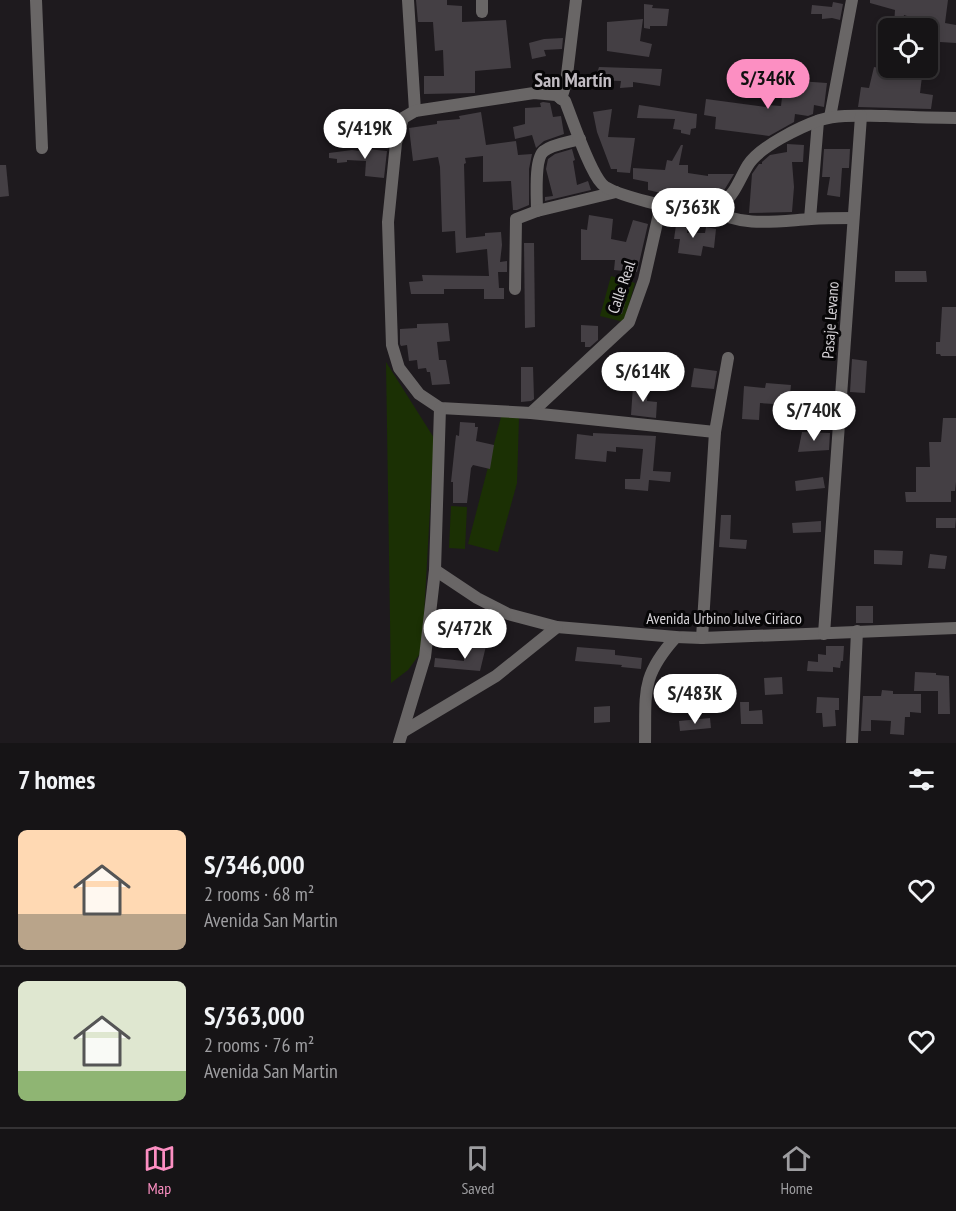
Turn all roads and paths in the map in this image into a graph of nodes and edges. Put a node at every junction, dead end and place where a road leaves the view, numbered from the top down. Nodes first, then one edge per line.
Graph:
1 (36, 0) edge
2 (408, 0) edge
3 (576, 0) edge
4 (852, 0) edge
5 (561, 99) junction
6 (415, 111) junction
7 (861, 116) junction
8 (956, 118) edge
9 (824, 119) junction
10 (580, 139) junction
11 (42, 148) dead end
12 (616, 192) junction
13 (661, 205) junction
14 (711, 209) junction
15 (537, 211) junction
16 (854, 218) junction
17 (810, 219) junction
18 (515, 289) dead end
19 (728, 358) dead end
20 (440, 408) junction
21 (531, 413) junction
22 (715, 432) junction
23 (435, 570) junction
24 (956, 626) edge
25 (557, 627) junction
26 (857, 631) junction
27 (824, 634) junction
28 (676, 638) junction
29 (702, 638) junction
30 (402, 737) edge
31 (645, 743) edge
32 (852, 743) edge

1 - 11 street
2 - 6 street
3 - 5 street
4 - 9 street
5 - 6 street
5 - 10 street
6 - 20 street
7 - 8 street
7 - 9 street
7 - 16 street, Pasaje Levano
9 - 14 street
9 - 17 street
10 - 12 street
10 - 15 street
12 - 13 street
12 - 15 street
13 - 14 street
13 - 21 street, Calle Real
14 - 17 street
15 - 18 street
16 - 17 street
16 - 27 street, Pasaje Levano
19 - 22 street
20 - 21 street
20 - 23 street
21 - 22 street
22 - 29 street
23 - 25 street, Avenida Urbino Julve Ciriaco
23 - 30 street
24 - 26 street, Avenida Urbino Julve Ciriaco
25 - 28 street, Avenida Urbino Julve Ciriaco
25 - 30 street
26 - 27 street, Avenida Urbino Julve Ciriaco
26 - 32 street
27 - 29 street, Avenida Urbino Julve Ciriaco
28 - 29 street, Avenida Urbino Julve Ciriaco
28 - 31 street

